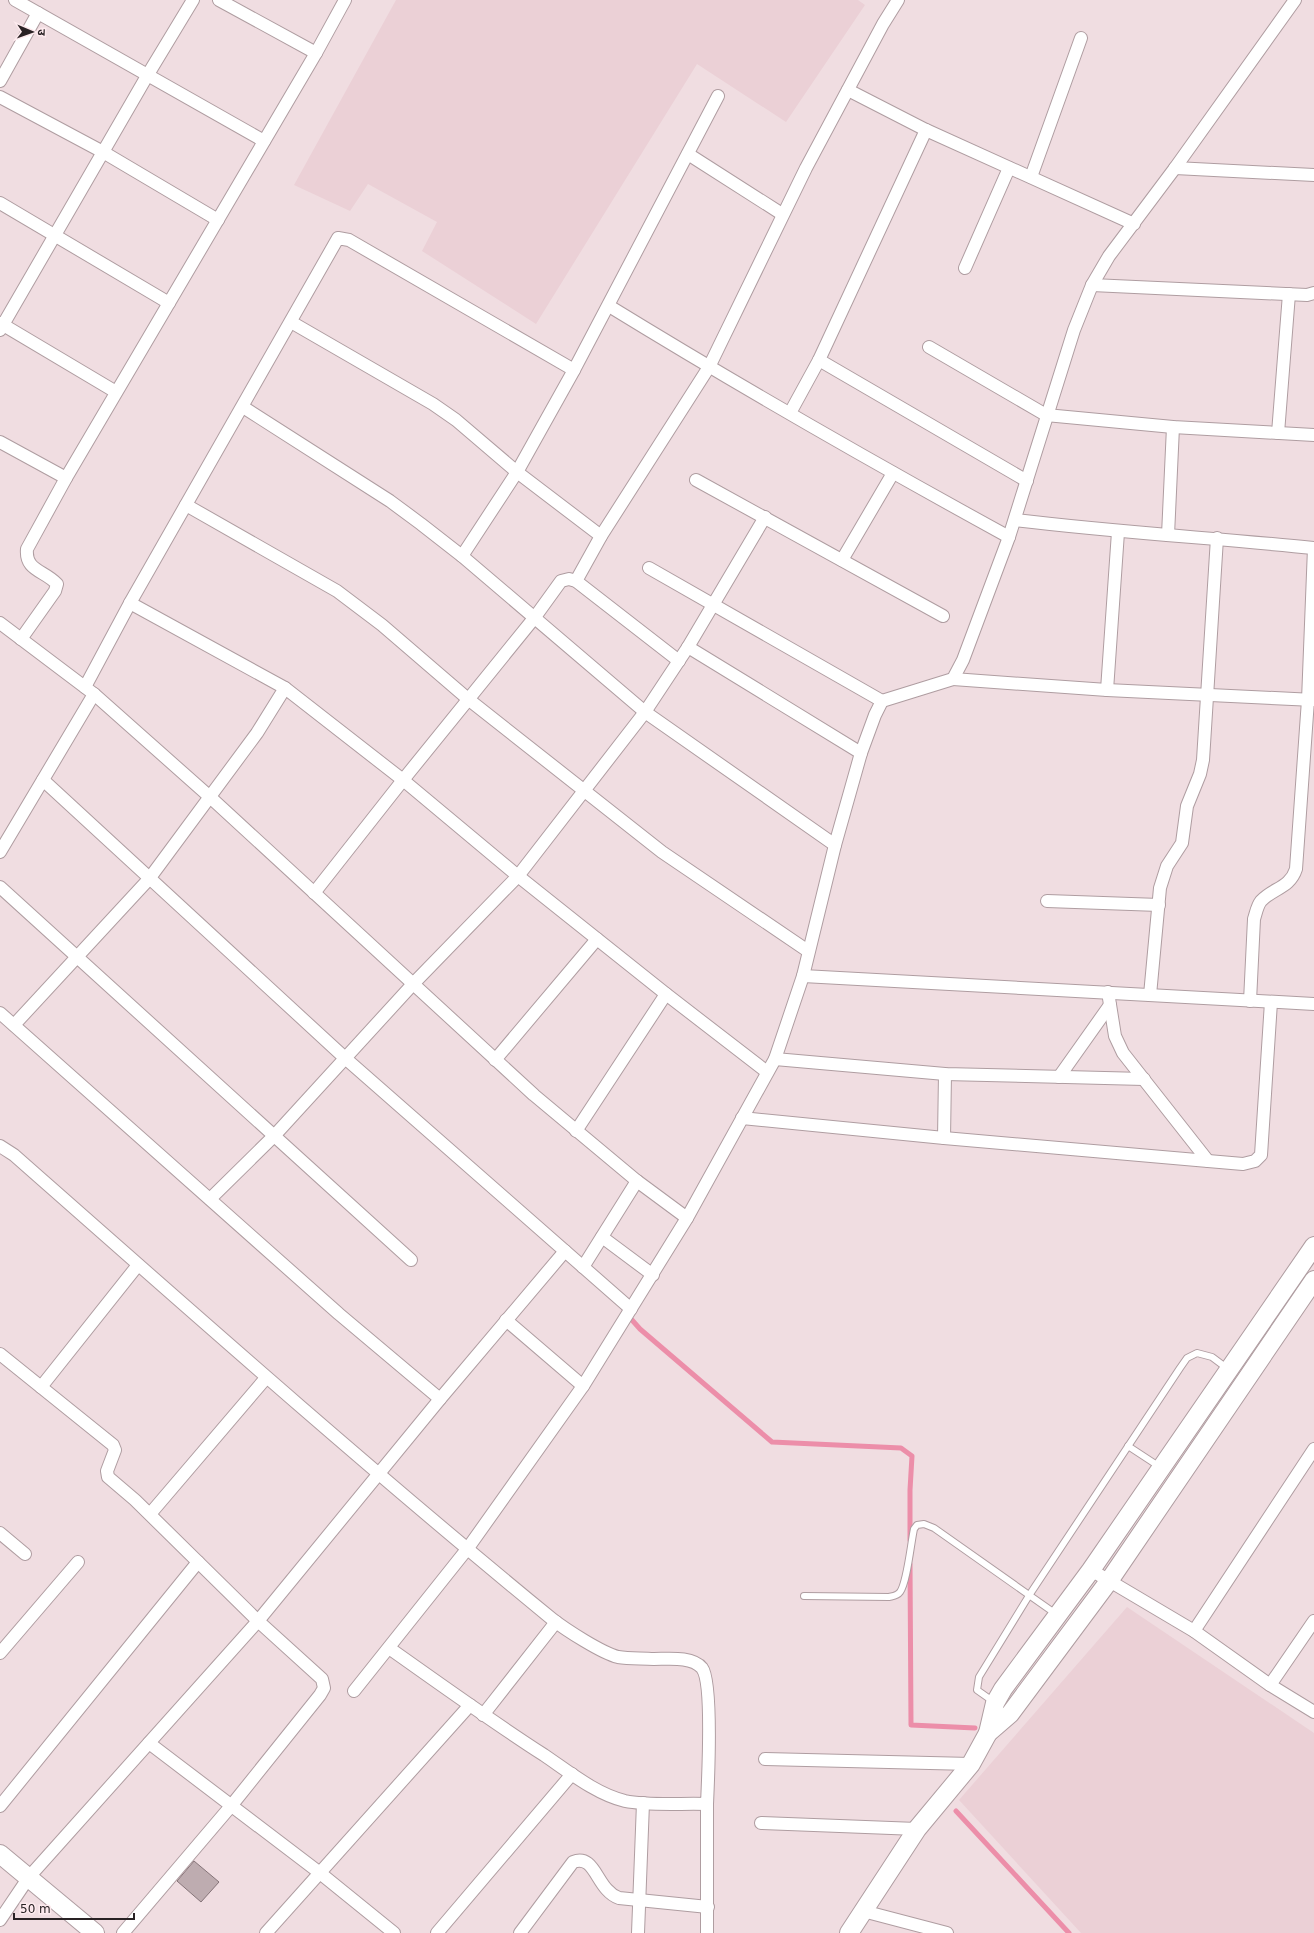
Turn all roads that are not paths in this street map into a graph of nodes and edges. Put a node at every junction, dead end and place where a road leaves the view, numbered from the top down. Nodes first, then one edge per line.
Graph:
1 (15, 0) edge
2 (194, 0) edge
3 (219, 0) edge
4 (345, 0) edge
5 (898, 0) edge
6 (1295, 0) edge
7 (38, 13) junction
8 (1081, 38) dead end
9 (316, 53) junction
10 (147, 76) junction
11 (0, 81) edge
12 (848, 90) junction
13 (718, 96) dead end
14 (0, 97) edge
15 (926, 130) junction
16 (264, 141) junction
17 (103, 152) junction
18 (688, 154) junction
19 (1009, 168) junction
20 (1175, 168) junction
21 (1314, 175) edge
22 (1030, 177) junction
23 (0, 204) edge
24 (782, 214) junction
25 (218, 220) junction
26 (1134, 224) junction
27 (55, 236) junction
28 (965, 268) dead end
29 (1092, 286) junction
30 (1314, 292) edge
31 (1289, 294) junction
32 (169, 302) junction
33 (609, 306) junction
34 (291, 322) junction
35 (1, 326) edge
36 (929, 347) dead end
37 (818, 360) junction
38 (709, 367) junction
39 (574, 370) junction
40 (116, 392) junction
41 (243, 407) junction
42 (790, 413) junction
43 (1046, 415) junction
44 (1173, 427) junction
45 (1278, 432) junction
46 (1314, 435) edge
47 (0, 442) edge
48 (517, 472) junction
49 (893, 473) junction
50 (66, 478) junction
51 (696, 480) dead end
52 (1027, 481) junction
53 (186, 505) junction
54 (765, 517) junction
55 (1015, 520) junction
56 (1118, 532) junction
57 (1168, 535) junction
58 (601, 536) junction
59 (1009, 537) junction
60 (1217, 538) junction
61 (1314, 548) edge
62 (462, 556) junction
63 (842, 560) junction
64 (649, 568) dead end
65 (576, 580) junction
66 (130, 603) junction
67 (713, 604) junction
68 (943, 616) dead end
69 (535, 618) junction
70 (0, 623) edge
71 (21, 639) junction
72 (688, 647) junction
73 (679, 661) junction
74 (953, 679) junction
75 (285, 688) junction
76 (1107, 690) junction
77 (90, 691) junction
78 (1208, 695) junction
79 (468, 699) junction
80 (1311, 700) edge
81 (882, 701) junction
82 (645, 712) junction
83 (862, 753) junction
84 (43, 780) junction
85 (403, 780) junction
86 (583, 790) junction
87 (210, 797) junction
88 (835, 845) junction
89 (0, 852) edge
90 (518, 876) junction
91 (149, 879) junction
92 (0, 887) edge
93 (314, 892) junction
94 (1046, 900) dead end
95 (1159, 905) junction
96 (598, 939) junction
97 (808, 951) junction
98 (77, 957) junction
99 (803, 976) junction
100 (413, 984) junction
101 (1108, 992) junction
102 (666, 994) junction
103 (1150, 995) junction
104 (1250, 1001) junction
105 (1271, 1002) junction
106 (1314, 1004) edge
107 (1110, 1005) junction
108 (0, 1013) edge
109 (14, 1025) junction
110 (345, 1058) junction
111 (775, 1059) junction
112 (495, 1060) junction
113 (766, 1072) junction
114 (945, 1074) junction
115 (1059, 1077) junction
116 (1144, 1079) junction
117 (742, 1118) junction
118 (576, 1131) junction
119 (274, 1136) junction
120 (944, 1138) junction
121 (0, 1146) edge
122 (1208, 1161) junction
123 (637, 1181) junction
124 (210, 1199) junction
125 (687, 1218) junction
126 (602, 1237) junction
127 (1314, 1246) edge
128 (565, 1251) junction
129 (411, 1260) dead end
130 (138, 1265) junction
131 (583, 1267) junction
132 (652, 1275) junction
133 (1314, 1280) edge
134 (631, 1309) junction
135 (506, 1320) junction
136 (0, 1354) edge
137 (1229, 1370) junction
138 (266, 1378) junction
139 (583, 1386) junction
140 (41, 1387) junction
141 (440, 1399) junction
142 (1128, 1446) junction
143 (1314, 1449) edge
144 (1162, 1468) junction
145 (379, 1475) junction
146 (150, 1514) junction
147 (0, 1534) edge
148 (468, 1548) junction
149 (25, 1554) dead end
150 (78, 1562) dead end
151 (198, 1562) junction
152 (1091, 1570) junction
153 (1110, 1581) junction
154 (1030, 1594) junction
155 (804, 1596) dead end
156 (1058, 1615) junction
157 (258, 1621) junction
158 (1314, 1621) edge
159 (556, 1622) junction
160 (1194, 1631) junction
161 (389, 1648) junction
162 (0, 1653) edge
163 (1270, 1685) junction
164 (354, 1691) dead end
165 (995, 1703) junction
166 (470, 1705) junction
167 (1314, 1712) edge
168 (483, 1715) junction
169 (988, 1733) junction
170 (149, 1743) junction
171 (765, 1759) dead end
172 (971, 1764) junction
173 (572, 1774) junction
174 (643, 1803) junction
175 (707, 1804) junction
176 (0, 1806) edge
177 (232, 1806) junction
178 (761, 1823) dead end
179 (917, 1829) junction
180 (0, 1854) edge
181 (320, 1873) junction
182 (29, 1877) junction
183 (640, 1900) junction
184 (708, 1907) junction
185 (863, 1911) junction
186 (0, 1920) edge
187 (95, 1933) edge
188 (123, 1933) edge
189 (266, 1933) edge
190 (394, 1933) edge
191 (436, 1933) edge
192 (520, 1933) edge
193 (638, 1933) edge
194 (707, 1933) edge
195 (849, 1933) edge
196 (947, 1933) edge

1 - 7 street
2 - 10 street
3 - 9 street
4 - 9 street
5 - 12 street
6 - 20 street
7 - 10 street
7 - 11 street
8 - 22 street
9 - 16 street
10 - 16 street
10 - 17 street
12 - 15 street
12 - 24 street
13 - 18 street
14 - 17 street
15 - 19 street
15 - 37 street
16 - 25 street
17 - 25 street
17 - 27 street
18 - 24 street
18 - 33 street
19 - 22 street
19 - 28 street
20 - 21 street
20 - 26 street
22 - 26 street
23 - 27 street
24 - 38 street
25 - 32 street
26 - 29 street
27 - 32 street
27 - 35 street
29 - 31 street
29 - 43 street
30 - 31 street
31 - 45 street
32 - 40 street
33 - 38 street
33 - 39 street
34 - 39 street
34 - 41 street
34 - 48 street
35 - 40 street
36 - 43 street
37 - 42 street
37 - 52 street
38 - 42 street
38 - 58 street
39 - 48 street
40 - 50 street
41 - 53 street
41 - 62 street
42 - 49 street
43 - 44 street
43 - 52 street
44 - 45 street
44 - 57 street
45 - 46 street
47 - 50 street
48 - 58 street
48 - 62 street
49 - 59 street
49 - 63 street
50 - 71 street
51 - 54 street
52 - 55 street
53 - 66 street
53 - 79 street
54 - 63 street
54 - 67 street
55 - 56 street
55 - 59 street
56 - 57 street
56 - 76 street
57 - 60 street
58 - 65 street
59 - 74 street
60 - 61 street
60 - 78 street
61 - 80 street
62 - 69 street
63 - 68 street
64 - 67 street
65 - 69 street
65 - 73 street
66 - 75 street
66 - 77 street
67 - 72 street
67 - 81 street
69 - 79 street
69 - 82 street
70 - 71 street
71 - 77 street
72 - 73 street
72 - 83 street
73 - 82 street
74 - 76 street
74 - 81 street
75 - 85 street
75 - 87 street
76 - 78 street
77 - 84 street
77 - 87 street
78 - 80 street
78 - 95 street
79 - 85 street
79 - 86 street
80 - 104 street
81 - 83 street
82 - 86 street
82 - 88 street
83 - 88 street
84 - 89 street
84 - 91 street
85 - 90 street
85 - 93 street
86 - 90 street
86 - 97 street
87 - 91 street
87 - 93 street
88 - 97 street
90 - 96 street
90 - 100 street
91 - 98 street
91 - 110 street
92 - 98 street
93 - 100 street
94 - 95 street
95 - 103 street
96 - 102 street
96 - 112 street
97 - 99 street
98 - 109 street
98 - 119 street
99 - 101 street
99 - 111 street
100 - 110 street
100 - 112 street
101 - 103 street
101 - 107 street
102 - 113 street
102 - 118 street
103 - 104 street
104 - 105 street
105 - 106 street
105 - 122 street
107 - 115 street
107 - 116 street
108 - 109 street
109 - 124 street
110 - 119 street
110 - 128 street
111 - 113 street
111 - 114 street
112 - 118 street
113 - 117 street
114 - 115 street
114 - 120 street
115 - 116 street
116 - 122 street
117 - 120 street
117 - 125 street
118 - 123 street
119 - 124 street
119 - 129 street
120 - 122 street
121 - 130 street
123 - 125 street
123 - 126 street
124 - 141 street
125 - 132 street
126 - 131 street
126 - 132 street
127 - 137 street
128 - 131 street
128 - 135 street
130 - 138 street
130 - 140 street
131 - 134 street
132 - 134 street
133 - 153 street
134 - 139 street
135 - 139 street
135 - 141 street
136 - 140 street
137 - 142 lane
137 - 144 street
138 - 145 street
138 - 146 street
139 - 148 street
140 - 146 street
141 - 145 street
142 - 144 lane
142 - 154 lane
143 - 160 street
144 - 152 street
145 - 148 street
145 - 157 street
146 - 151 street
147 - 149 street
148 - 159 street
148 - 161 street
150 - 162 street
151 - 157 street
151 - 176 street
152 - 153 street
152 - 156 street
153 - 160 street
153 - 169 street
154 - 155 lane
154 - 156 lane
154 - 165 lane
156 - 165 street
157 - 170 street
157 - 177 street
158 - 163 street
159 - 168 street
159 - 175 street
160 - 163 street
161 - 164 street
161 - 166 street
163 - 167 street
165 - 169 street
166 - 168 street
166 - 181 street
168 - 173 street
169 - 172 street
170 - 177 street
170 - 182 street
171 - 172 street
172 - 179 street
173 - 174 street
173 - 191 street
174 - 175 street
174 - 183 street
175 - 184 street
177 - 181 street
177 - 188 street
178 - 179 street
179 - 185 street
180 - 182 street
181 - 189 street
181 - 190 street
182 - 186 street
182 - 187 street
183 - 184 street
183 - 192 street
183 - 193 street
184 - 194 street
185 - 195 street
185 - 196 street

